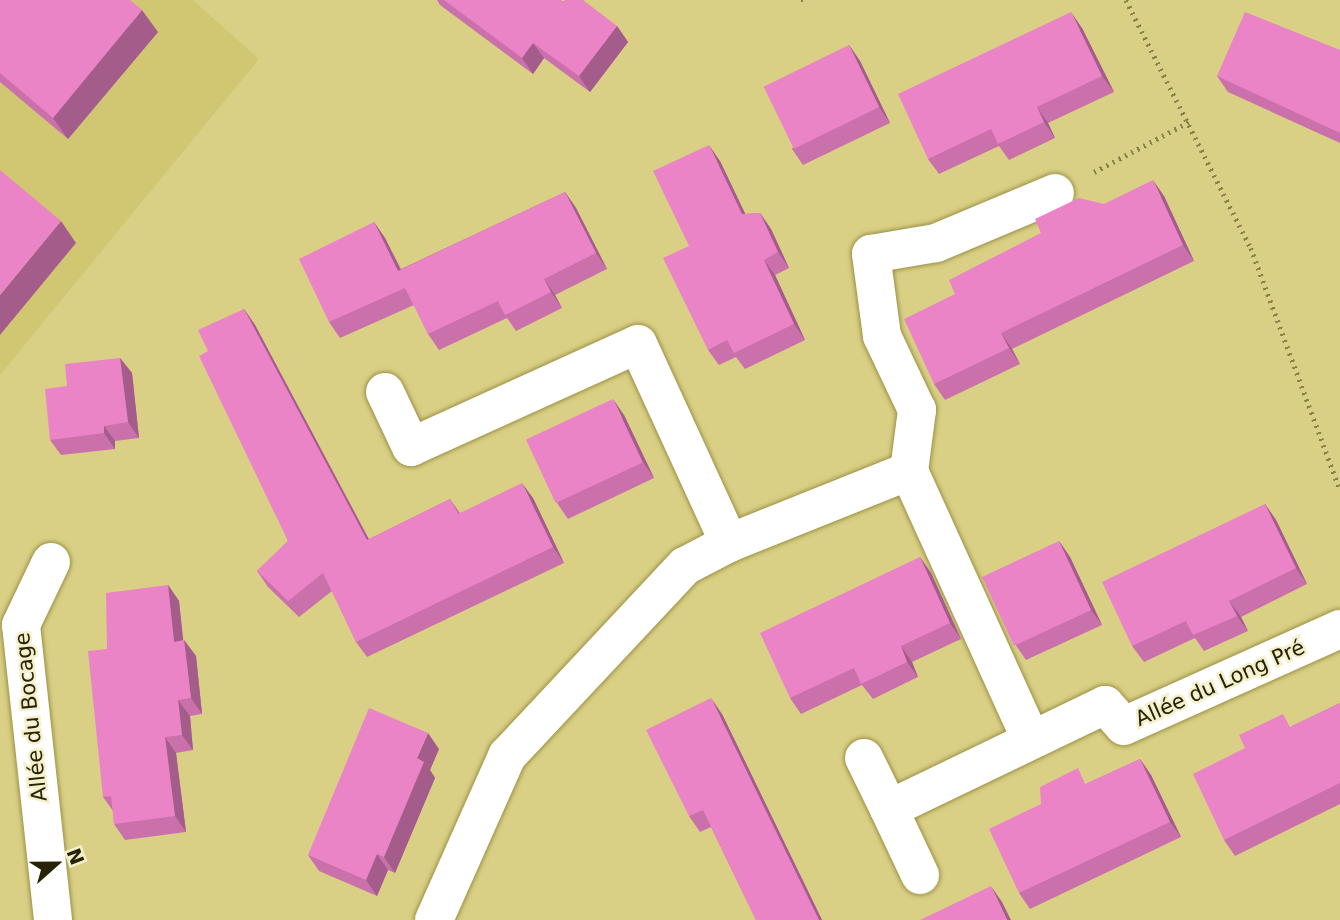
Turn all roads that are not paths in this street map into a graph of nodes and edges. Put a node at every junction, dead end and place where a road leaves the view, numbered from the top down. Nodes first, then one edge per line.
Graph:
1 (1055, 192) road end
2 (385, 392) dead end
3 (909, 471) junction
4 (729, 543) junction
5 (51, 562) dead end
6 (1340, 629) edge
7 (1031, 740) junction
8 (864, 758) dead end
9 (889, 809) junction
10 (920, 876) dead end
11 (53, 920) edge
12 (434, 920) edge

1 - 3 street
2 - 4 street
3 - 4 street
3 - 7 street
4 - 12 street
5 - 11 street, Allée du Bocage
6 - 7 street, Allée du Long Pré
7 - 9 street, Allée du Long Pré
8 - 9 street
9 - 10 street

